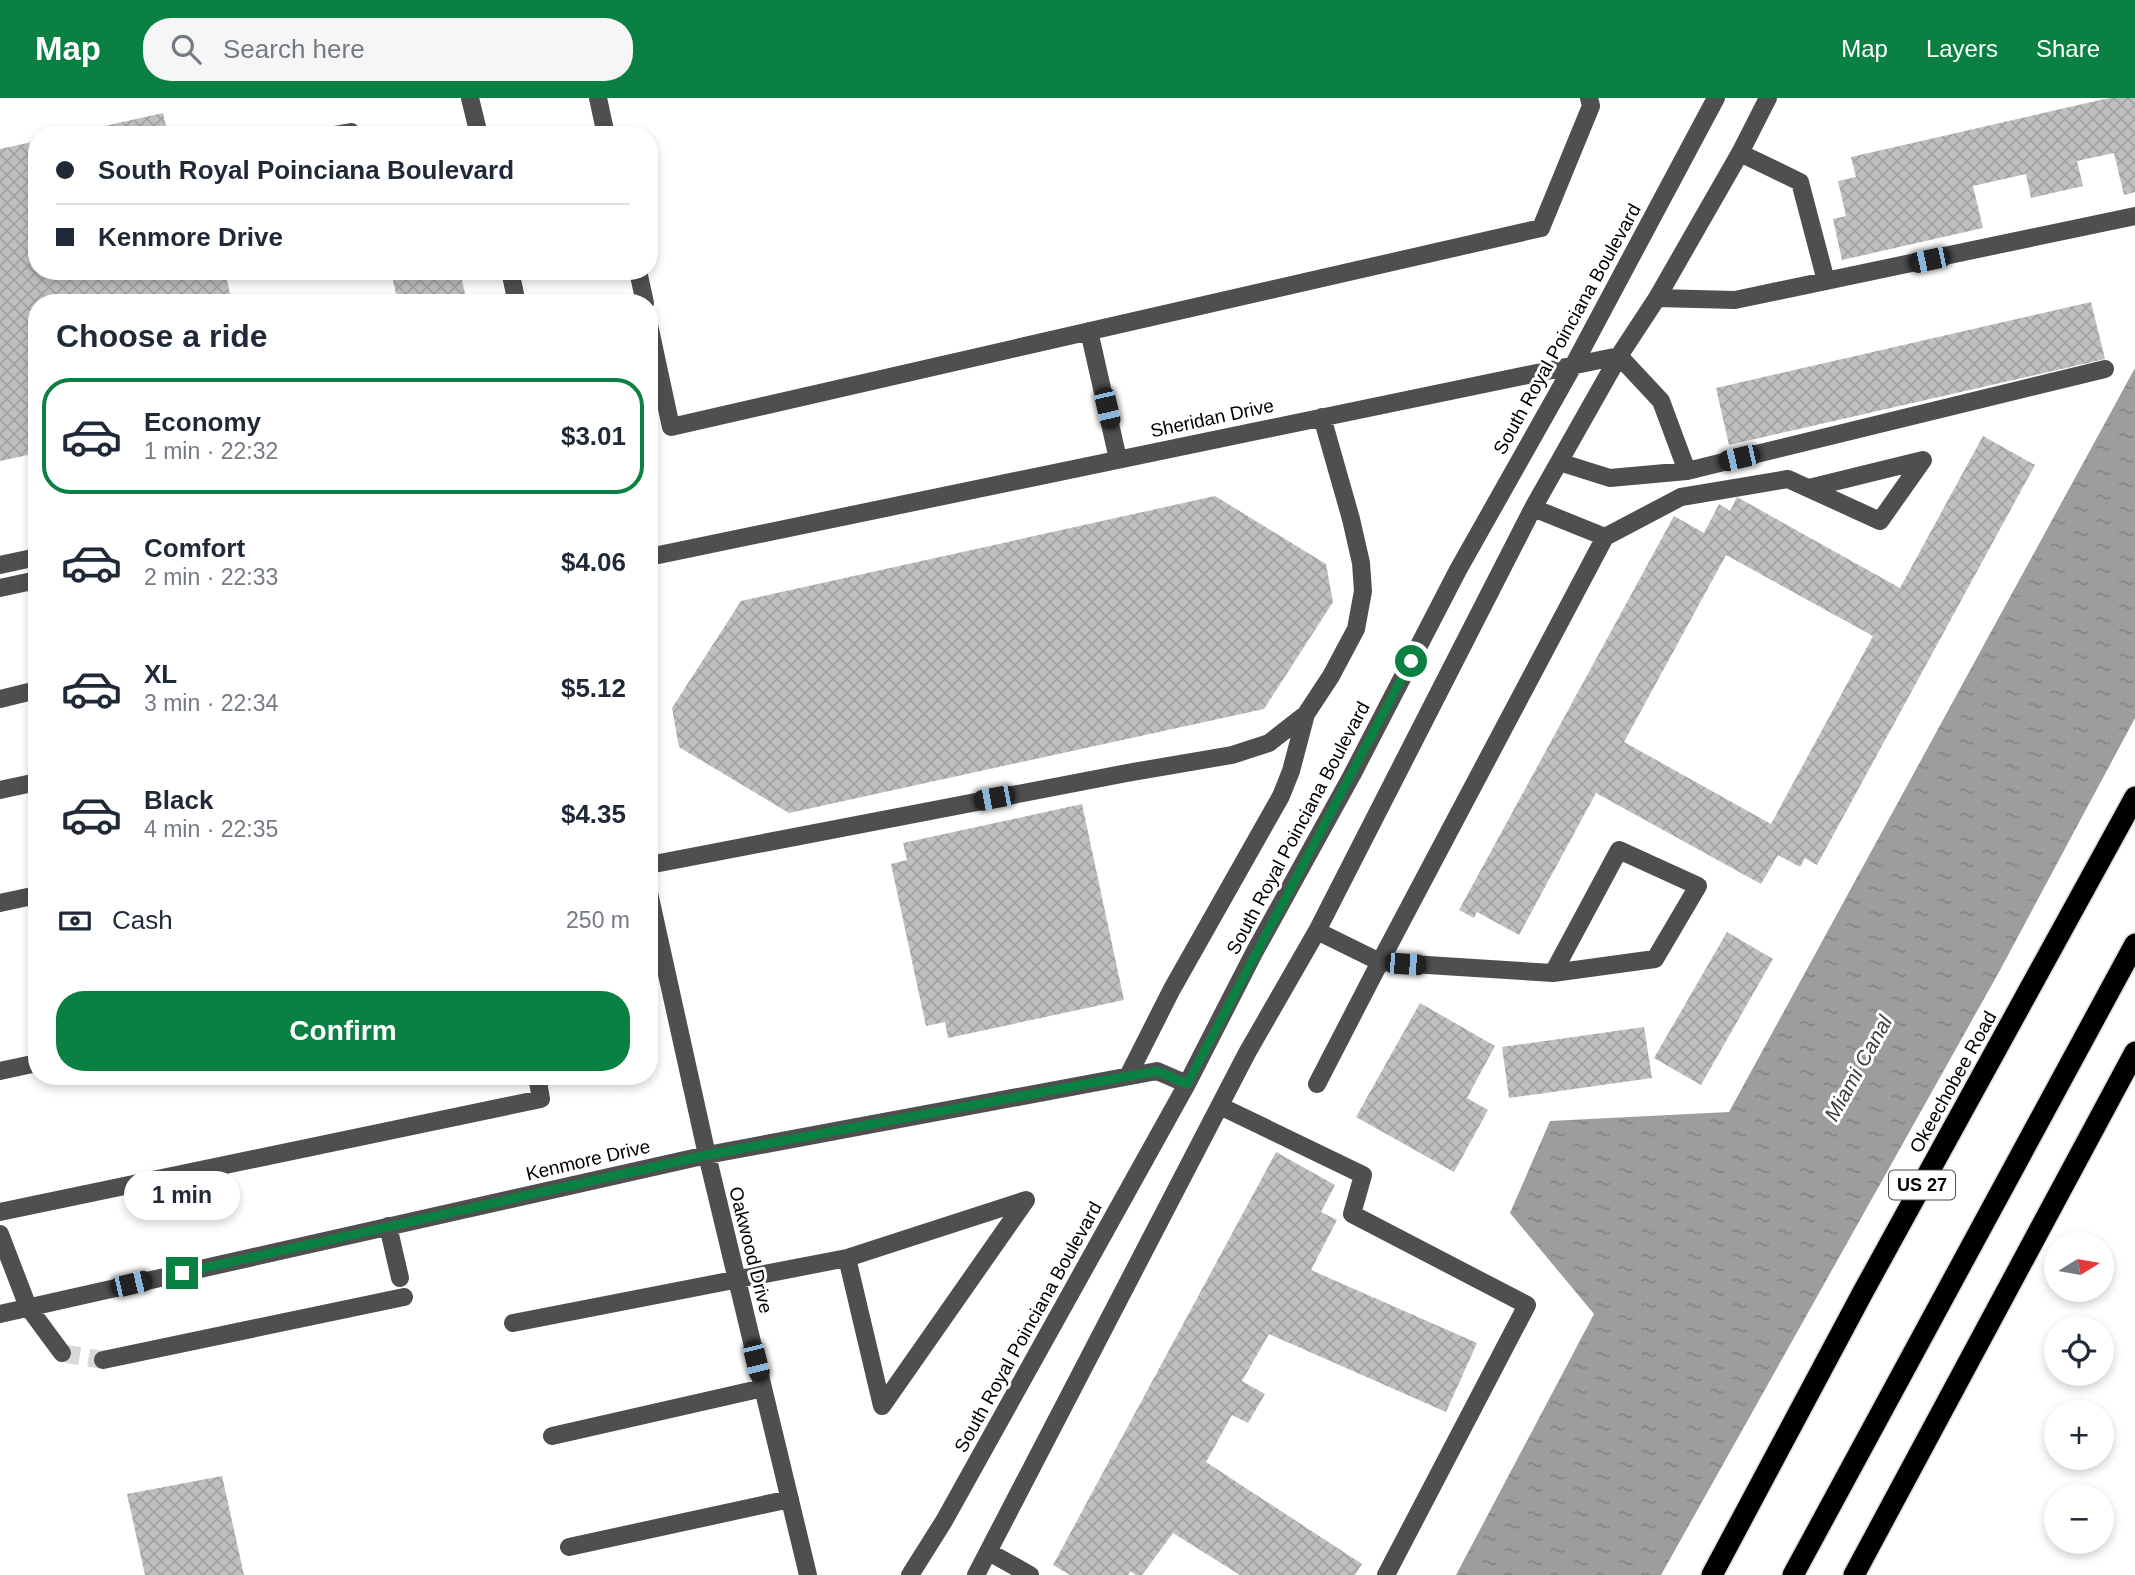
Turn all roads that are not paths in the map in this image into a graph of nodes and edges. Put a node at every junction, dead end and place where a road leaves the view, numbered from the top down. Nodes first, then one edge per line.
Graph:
1 (470, 98) edge
2 (598, 98) edge
3 (1589, 98) edge
4 (1716, 98) edge
5 (1768, 98) edge
6 (477, 126) edge
7 (605, 126) edge
8 (1740, 153) junction
9 (2135, 216) edge
10 (1826, 281) junction
11 (1657, 298) junction
12 (1089, 331) junction
13 (1619, 356) junction
14 (658, 366) edge
15 (1573, 366) junction
16 (2105, 369) dead end
17 (1322, 417) junction
18 (1118, 459) junction
19 (1559, 462) junction
20 (1687, 471) junction
21 (1809, 488) junction
22 (1533, 508) junction
23 (1605, 537) junction
24 (658, 555) edge
25 (28, 559) edge
26 (0, 565) edge
27 (28, 582) edge
28 (0, 588) edge
29 (28, 693) edge
30 (0, 699) edge
31 (1306, 714) junction
32 (28, 784) edge
33 (0, 790) edge
34 (2135, 797) edge
35 (658, 863) edge
36 (28, 897) edge
37 (0, 903) edge
38 (1317, 931) junction
39 (658, 934) edge
40 (2135, 944) edge
41 (1380, 962) junction
42 (1553, 973) junction
43 (2135, 1052) edge
44 (28, 1065) edge
45 (0, 1071) edge
46 (1128, 1076) junction
47 (1187, 1084) junction
48 (1317, 1084) dead end
49 (539, 1085) edge
50 (1220, 1106) junction
51 (707, 1155) junction
52 (0, 1212) edge
53 (388, 1226) junction
54 (0, 1234) edge
55 (847, 1258) junction
56 (400, 1278) dead end
57 (737, 1280) junction
58 (404, 1297) dead end
59 (28, 1307) junction
60 (0, 1314) edge
61 (513, 1323) dead end
62 (62, 1353) tunnel mouth
63 (103, 1360) tunnel mouth
64 (763, 1388) junction
65 (552, 1436) dead end
66 (790, 1499) junction
67 (569, 1547) dead end
68 (989, 1552) junction
69 (808, 1575) edge
70 (910, 1575) edge
71 (976, 1575) edge
72 (1030, 1575) edge
73 (1386, 1575) edge
74 (1712, 1575) edge
75 (1793, 1575) edge
76 (1854, 1575) edge

1 - 6 street
2 - 7 street
3 - 12 street
4 - 15 street, South Royal Poinciana Boulevard
5 - 8 street
8 - 10 street
8 - 11 street
9 - 10 street
10 - 11 street
11 - 13 street
12 - 14 street
12 - 18 street
13 - 15 street, Sheridan Drive
13 - 19 street
13 - 20 street
15 - 17 street, Sheridan Drive
15 - 47 street, South Royal Poinciana Boulevard
16 - 20 street
17 - 18 street, Sheridan Drive
17 - 31 street
18 - 24 street, Sheridan Drive
19 - 20 street
19 - 22 street
21 - 21 street
21 - 23 street
22 - 23 street
22 - 38 street
23 - 41 street
25 - 26 street
27 - 28 street
29 - 30 street
31 - 35 street
31 - 46 street
32 - 33 street
34 - 74 highway, Okeechobee Road / US 27
36 - 37 street
38 - 41 street
38 - 50 street
39 - 51 street, Oakwood Drive
40 - 75 highway
41 - 42 street
41 - 48 street
42 - 42 street
43 - 76 highway
44 - 45 street
46 - 47 street, Kenmore Drive
46 - 51 street, Kenmore Drive
47 - 70 street, South Royal Poinciana Boulevard
49 - 52 street
50 - 68 street
50 - 73 street
51 - 53 street, Kenmore Drive
51 - 57 street, Oakwood Drive
53 - 56 street
53 - 59 street, Kenmore Drive
54 - 59 street
55 - 55 street
55 - 57 street
57 - 61 street
57 - 64 street, Oakwood Drive
58 - 63 street
59 - 60 street, Kenmore Drive
59 - 62 street
64 - 65 street
64 - 66 street, Oakwood Drive
66 - 67 street
66 - 69 street, Oakwood Drive
68 - 71 street
68 - 72 street

